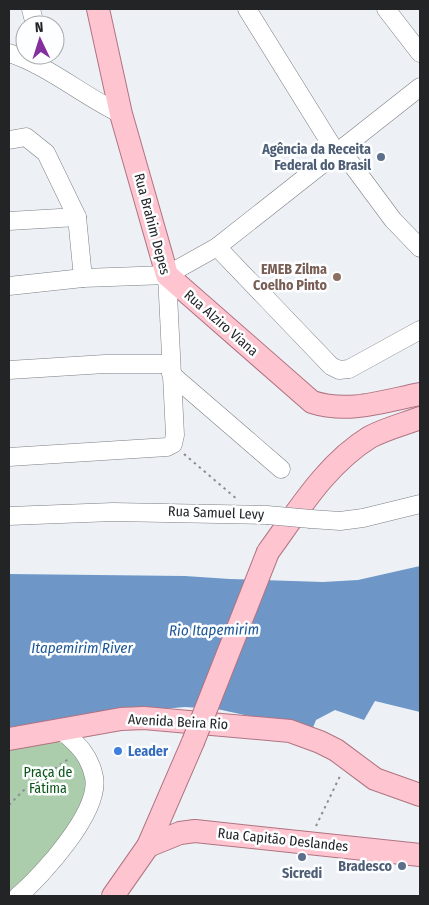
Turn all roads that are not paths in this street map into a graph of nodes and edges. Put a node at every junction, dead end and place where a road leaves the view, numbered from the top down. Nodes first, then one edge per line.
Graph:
1 (98, 9) edge
2 (247, 9) edge
3 (386, 9) edge
4 (420, 53) edge
5 (47, 65) edge
6 (420, 87) edge
7 (121, 114) junction
8 (9, 140) edge
9 (339, 152) junction
10 (77, 217) junction
11 (9, 221) edge
12 (217, 247) junction
13 (420, 248) edge
14 (167, 275) junction
15 (83, 278) junction
16 (9, 286) edge
17 (420, 330) edge
18 (171, 369) junction
19 (9, 370) edge
20 (420, 394) edge
21 (420, 418) edge
22 (9, 457) edge
23 (281, 468) dead end
24 (420, 504) edge
25 (9, 516) edge
26 (62, 731) junction
27 (9, 739) edge
28 (420, 795) edge
29 (148, 846) junction
30 (420, 855) edge
31 (18, 896) edge
32 (113, 896) edge

1 - 7 main road, Rua Brahim Depes
2 - 9 street
3 - 4 street
5 - 7 street
6 - 9 street
7 - 14 main road, Rua Brahim Depes
8 - 10 street
9 - 12 street
9 - 13 street
10 - 11 street
10 - 15 street
12 - 14 street
12 - 17 street
14 - 15 street
14 - 18 street, Rua Brahim Depes
14 - 20 main road, Rua Alziro Viana
15 - 16 street
18 - 19 street
18 - 22 street, Rua Brahim Depes
18 - 23 street
21 - 29 main road, bridge
24 - 25 street, Rua Samuel Levy, bridge
26 - 27 main road, Avenida Beira Rio
26 - 28 main road, Avenida Beira Rio
26 - 31 street
29 - 30 main road, Rua Capitão Deslandes
29 - 32 main road

